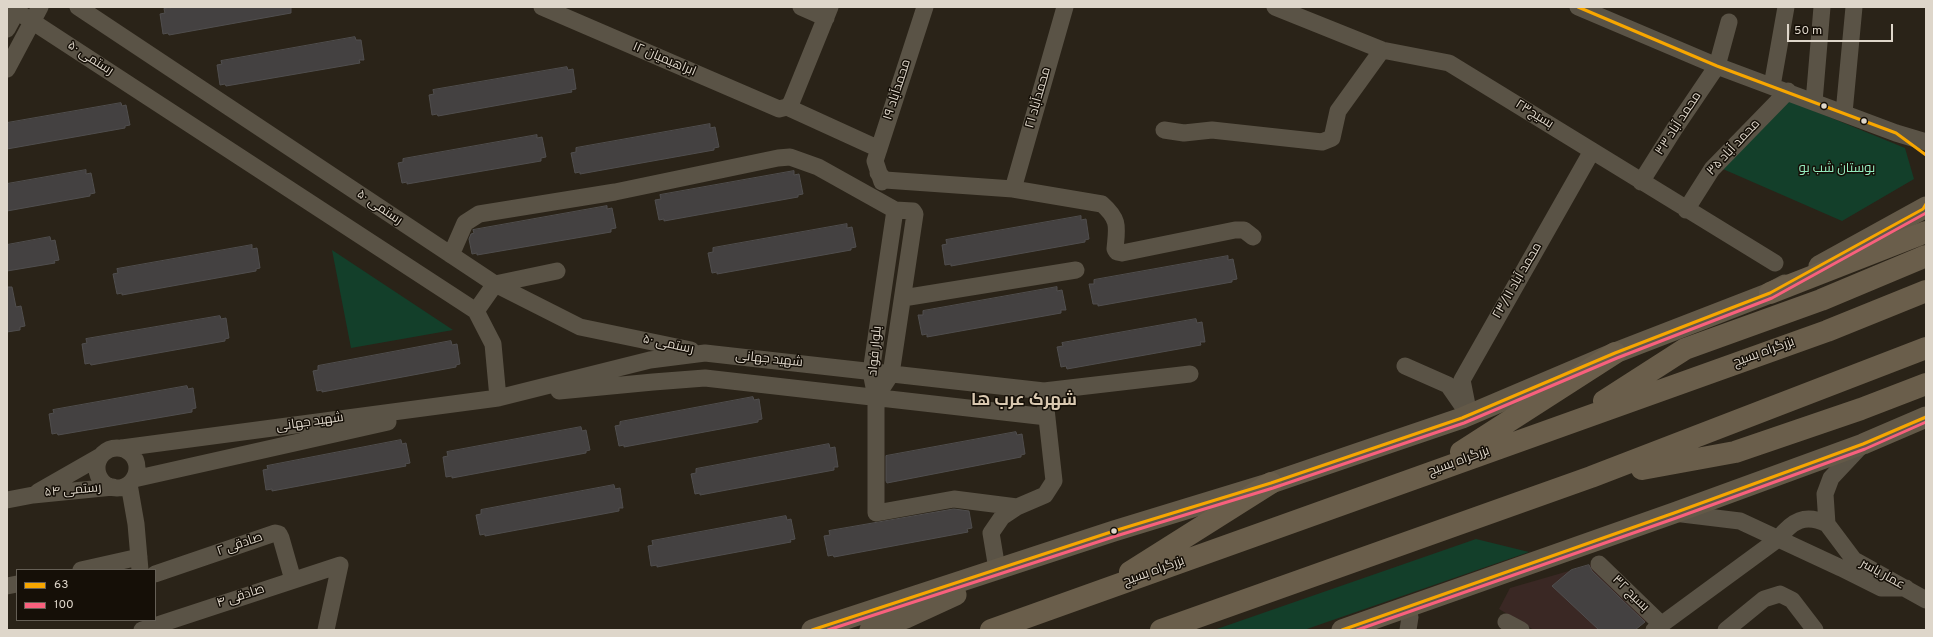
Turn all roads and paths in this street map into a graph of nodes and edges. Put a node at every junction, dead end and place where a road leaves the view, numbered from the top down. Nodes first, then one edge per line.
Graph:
1 (78, 7) edge
2 (542, 7) edge
3 (801, 7) edge
4 (925, 7) edge
5 (1065, 7) edge
6 (1275, 7) edge
7 (1578, 7) edge
8 (1786, 7) edge
9 (1822, 7) edge
10 (1854, 7) edge
11 (15, 8) edge
12 (828, 12) edge
13 (36, 14) edge
14 (1729, 22) dead end
15 (7, 29) edge
16 (1382, 50) junction
17 (1717, 66) junction
18 (7, 69) edge
19 (1772, 86) junction
20 (1788, 91) junction
21 (1814, 102) junction
22 (787, 107) junction
23 (1844, 113) junction
24 (1164, 130) dead end
25 (1896, 133) junction
26 (1926, 142) edge
27 (879, 149) junction
28 (1592, 151) junction
29 (1926, 155) edge
30 (878, 173) junction
31 (1641, 182) junction
32 (1013, 189) junction
33 (1925, 207) edge
34 (895, 210) junction
35 (1686, 210) junction
36 (1926, 232) edge
37 (1252, 236) dead end
38 (451, 255) junction
39 (1926, 256) edge
40 (1775, 263) dead end
41 (1076, 270) dead end
42 (556, 271) dead end
43 (496, 284) junction
44 (1926, 291) edge
45 (1770, 293) junction
46 (903, 298) junction
47 (476, 311) junction
48 (1926, 348) edge
49 (705, 353) junction
50 (1615, 353) junction
51 (1404, 366) dead end
52 (871, 372) junction
53 (891, 374) junction
54 (1190, 374) dead end
55 (1926, 384) edge
56 (1044, 391) junction
57 (876, 397) junction
58 (498, 398) junction
59 (1469, 415) junction
60 (1047, 416) junction
61 (1926, 417) edge
62 (1570, 422) junction
63 (1863, 444) junction
64 (122, 448) junction
65 (101, 456) junction
66 (1428, 474) junction
67 (1591, 477) junction
68 (1271, 483) junction
69 (125, 484) junction
70 (33, 495) junction
71 (7, 500) edge
72 (1017, 507) junction
73 (1674, 513) junction
74 (1827, 524) junction
75 (1778, 539) junction
76 (139, 564) edge
77 (1599, 564) dead end
78 (91, 569) edge
79 (997, 569) junction
80 (156, 574) edge
81 (293, 580) junction
82 (1906, 588) junction
83 (1093, 594) junction
84 (1926, 600) edge
85 (1506, 622) dead end
86 (1658, 627) edge
87 (142, 630) edge
88 (326, 630) edge
89 (812, 630) edge
90 (870, 630) edge
91 (991, 630) edge
92 (1161, 630) edge
93 (1342, 630) edge
94 (1521, 630) edge
95 (1726, 630) edge
96 (1815, 630) edge

1 - 38 street, رستمی ۵۰
2 - 22 street, ابراهیمیان ۱۲
3 - 12 street
4 - 27 street, محمدآباد ۱۹
5 - 32 street, محمدآباد ۲۱
6 - 16 street, بسیج۲۳
7 - 17 street
8 - 19 street
9 - 21 street
10 - 23 street
11 - 13 street, رستمی ۵۰
11 - 15 street
12 - 22 street
13 - 18 street
13 - 47 street, رستمی ۵۰
14 - 17 street, محمد آباد ۳۳
16 - 24 street
16 - 28 street, بسیج۲۳
17 - 19 street
17 - 31 street, محمد آباد ۳۳
19 - 20 street
20 - 21 street
20 - 35 street, محمد آباد ۳۵
21 - 23 street
22 - 27 street, ابراهیمیان ۱۲
23 - 25 street
25 - 26 street
25 - 29 street
27 - 30 street, محمدآباد ۱۹
28 - 31 street, بسیج۲۳
28 - 59 street, محمد آباد ۲۳/۱۱
30 - 32 street
30 - 34 street
31 - 35 street, بسیج۲۳
32 - 37 street
33 - 45 main road
34 - 38 street
34 - 46 street, بلوار فواد
34 - 52 street, بلوار فواد
35 - 40 street, بسیج۲۳
36 - 45 highway
38 - 43 street, رستمی ۵۰
39 - 62 highway
41 - 46 street
42 - 43 street
43 - 47 street
43 - 49 street, رستمی ۵۰
44 - 62 highway, بزرگراه بسیج
45 - 50 main road
46 - 53 street, بلوار فواد
47 - 58 street, رستمی ۵۰
48 - 67 highway
49 - 52 street, شهید جهانی
49 - 58 street, شهید جهانی
50 - 59 main road
50 - 66 highway
51 - 59 street
52 - 53 street, شهید جهانی
52 - 57 street, بلوار فواد
53 - 56 street, شهید جهانی
53 - 57 street, بلوار فواد
54 - 56 street, شهید جهانی
55 - 67 highway
56 - 60 street
57 - 58 street, شهید جهانی
57 - 60 street, شهید جهانی
57 - 72 street
58 - 64 street, شهید جهانی
58 - 69 street, شهید جهانی
59 - 68 main road
60 - 72 street
61 - 63 main road
62 - 66 highway, بزرگراه بسیج
63 - 73 main road
63 - 74 street
64 - 65 street
64 - 69 street
65 - 69 street
65 - 70 street, رستمی ۵۴
66 - 83 highway, بزرگراه بسیج
67 - 92 highway
68 - 79 main road
68 - 83 highway
69 - 70 street, رستمی ۵۴
69 - 76 street
70 - 71 street, رستمی ۵۴
72 - 79 street
73 - 75 street
73 - 93 main road
74 - 75 street
74 - 82 street, عمار یاسر
75 - 82 street
75 - 86 street
76 - 78 street
77 - 86 street, بسیج ۳۲
79 - 89 main road
79 - 90 main road
80 - 81 street, صادقی ۲
81 - 87 street, صادقی ۴
81 - 88 street, صادقی ۴
82 - 84 street, عمار یاسر
83 - 91 highway, بزرگراه بسیج
85 - 94 street
95 - 96 street

